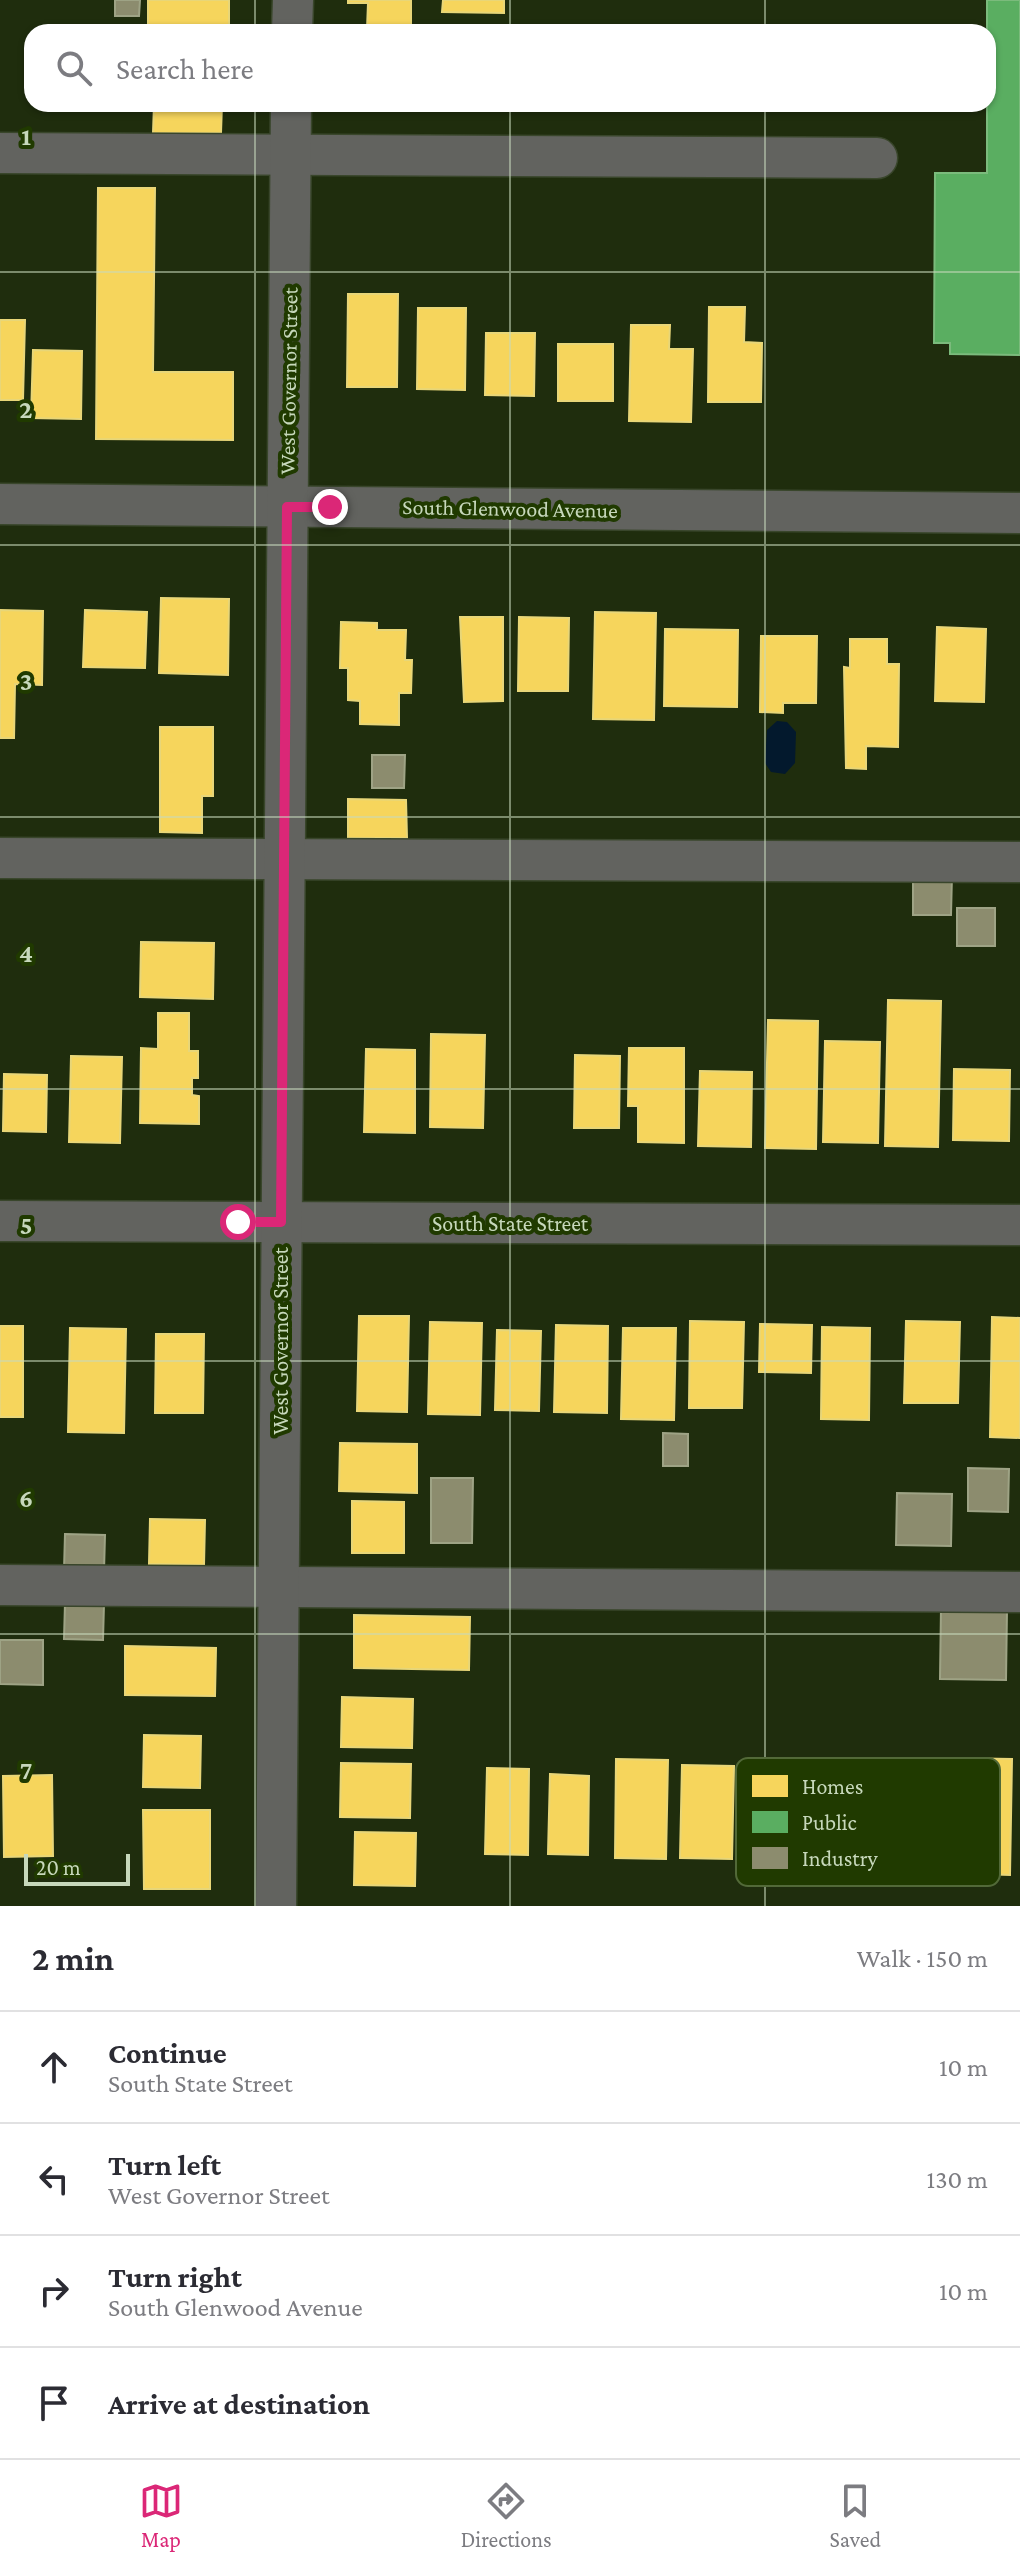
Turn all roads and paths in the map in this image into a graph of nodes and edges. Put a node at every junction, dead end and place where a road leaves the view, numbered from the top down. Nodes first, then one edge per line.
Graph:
1 (293, 0) edge
2 (292, 24) edge
3 (291, 112) edge
4 (0, 153) edge
5 (290, 156) junction
6 (877, 158) dead end
7 (0, 504) edge
8 (287, 507) junction
9 (1020, 513) edge
10 (0, 858) edge
11 (285, 860) junction
12 (1020, 862) edge
13 (0, 1221) edge
14 (281, 1222) junction
15 (1020, 1225) edge
16 (0, 1585) edge
17 (278, 1586) junction
18 (1020, 1592) edge
19 (276, 1906) edge

1 - 2 street
3 - 5 street, West Governor Street
4 - 5 street
5 - 6 street
5 - 8 street, West Governor Street
7 - 8 street, South Glenwood Avenue
8 - 9 street, South Glenwood Avenue
8 - 11 street, West Governor Street
10 - 11 street
11 - 12 street
11 - 14 street, West Governor Street
13 - 14 street, South State Street
14 - 15 street, South State Street
14 - 17 street, West Governor Street
16 - 17 street
17 - 18 street
17 - 19 street, West Governor Street

